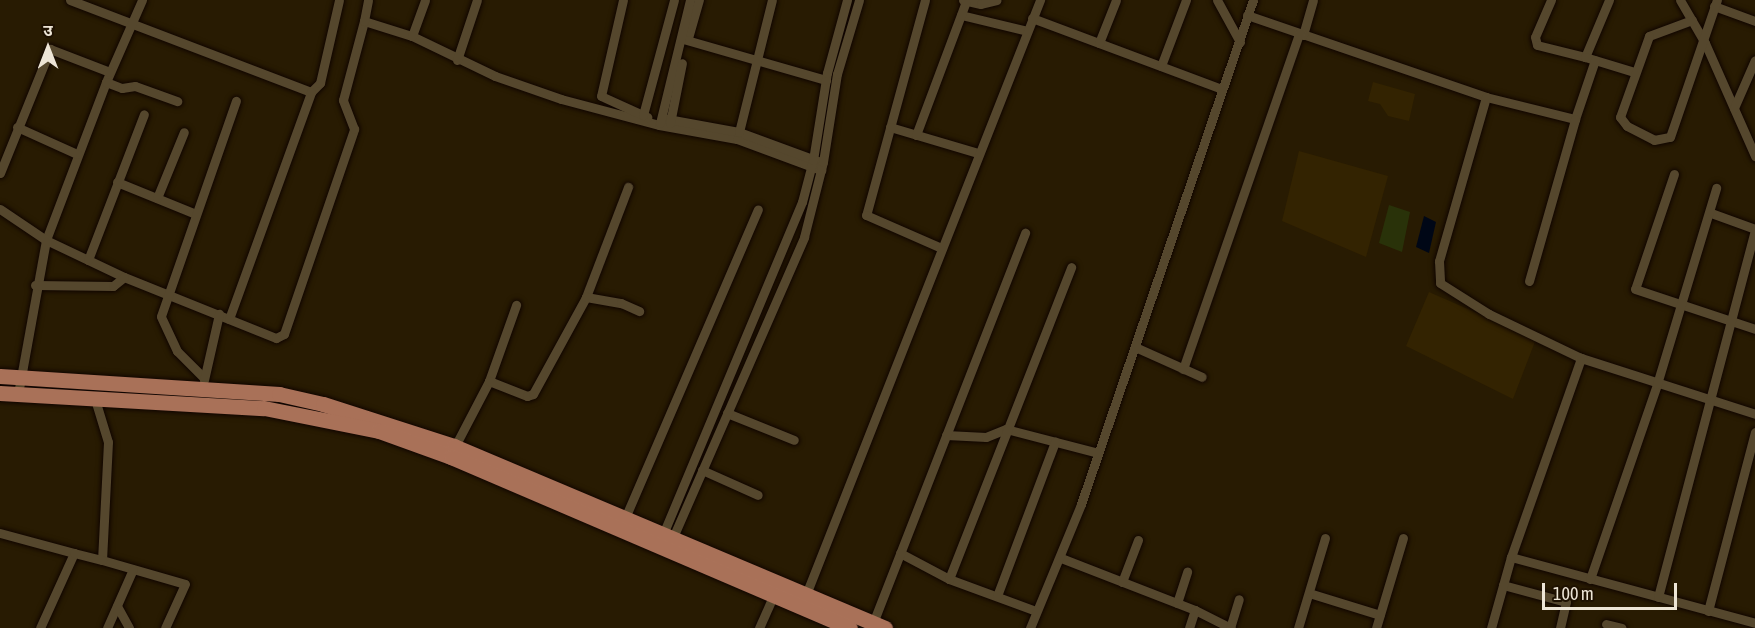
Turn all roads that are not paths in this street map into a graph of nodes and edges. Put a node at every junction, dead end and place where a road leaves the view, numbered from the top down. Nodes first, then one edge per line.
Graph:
1 (70, 0) edge
2 (142, 0) edge
3 (339, 0) edge
4 (368, 0) edge
5 (425, 0) edge
6 (477, 0) edge
7 (622, 0) edge
8 (674, 0) edge
9 (690, 0) edge
10 (699, 0) edge
11 (772, 0) edge
12 (847, 0) edge
13 (859, 0) edge
14 (925, 0) edge
15 (997, 0) edge
16 (1040, 0) edge
17 (1116, 0) edge
18 (1186, 0) edge
19 (1217, 0) edge
20 (1253, 0) edge
21 (1313, 0) edge
22 (1551, 0) edge
23 (1609, 0) edge
24 (1680, 0) edge
25 (965, 1) edge
26 (87, 3) edge
27 (1716, 3) edge
28 (961, 15) junction
29 (1247, 15) junction
30 (1032, 18) junction
31 (1692, 20) junction
32 (364, 21) junction
33 (1755, 21) edge
34 (132, 24) junction
35 (1027, 32) junction
36 (1301, 34) junction
37 (412, 36) junction
38 (685, 40) junction
39 (1240, 42) junction
40 (1099, 43) junction
41 (1705, 44) junction
42 (1585, 57) junction
43 (457, 60) junction
44 (755, 60) junction
45 (1595, 60) junction
46 (1755, 60) edge
47 (1161, 66) junction
48 (110, 72) junction
49 (1634, 72) junction
50 (1753, 77) edge
51 (825, 80) junction
52 (106, 82) junction
53 (1222, 89) junction
54 (311, 92) junction
55 (1486, 97) junction
56 (177, 101) dead end
57 (236, 101) dead end
58 (1734, 108) junction
59 (144, 114) dead end
60 (643, 115) junction
61 (1575, 119) junction
62 (664, 122) junction
63 (17, 127) junction
64 (890, 127) junction
65 (184, 132) dead end
66 (739, 132) junction
67 (916, 135) junction
68 (978, 153) junction
69 (77, 154) junction
70 (1755, 156) edge
71 (817, 165) junction
72 (0, 173) edge
73 (1674, 174) dead end
74 (117, 182) junction
75 (628, 187) dead end
76 (1716, 188) dead end
77 (157, 198) junction
78 (758, 209) dead end
79 (0, 210) edge
80 (1711, 213) junction
81 (196, 214) junction
82 (1755, 229) edge
83 (1025, 233) dead end
84 (46, 240) junction
85 (941, 248) junction
86 (88, 260) junction
87 (1071, 267) dead end
88 (124, 277) junction
89 (1529, 281) dead end
90 (35, 285) junction
91 (168, 294) junction
92 (586, 297) junction
93 (516, 305) dead end
94 (1677, 306) junction
95 (639, 311) dead end
96 (219, 314) junction
97 (229, 319) junction
98 (1733, 323) junction
99 (1755, 330) edge
100 (1135, 347) junction
101 (1581, 358) junction
102 (1183, 369) junction
103 (0, 376) edge
104 (1202, 377) dead end
105 (21, 378) junction
106 (489, 381) junction
107 (204, 383) junction
108 (1657, 384) junction
109 (0, 393) edge
110 (18, 394) junction
111 (94, 396) junction
112 (1708, 400) junction
113 (727, 413) junction
114 (1755, 414) edge
115 (1006, 429) junction
116 (1755, 432) edge
117 (946, 435) junction
118 (794, 440) dead end
119 (1055, 442) junction
120 (452, 452) junction
121 (1098, 453) junction
122 (702, 470) junction
123 (758, 495) dead end
124 (625, 518) junction
125 (0, 533) edge
126 (1325, 538) dead end
127 (1403, 538) dead end
128 (1137, 540) dead end
129 (665, 542) junction
130 (74, 554) junction
131 (900, 554) junction
132 (1511, 557) junction
133 (1061, 558) junction
134 (102, 560) junction
135 (133, 569) junction
136 (1187, 572) dead end
137 (950, 579) junction
138 (1590, 579) junction
139 (1122, 582) junction
140 (1503, 585) junction
141 (1309, 593) junction
142 (773, 596) junction
143 (997, 596) junction
144 (1658, 597) junction
145 (1239, 599) dead end
146 (803, 601) junction
147 (1177, 603) junction
148 (117, 606) junction
149 (1036, 610) junction
150 (1195, 610) junction
151 (1708, 611) junction
152 (1380, 615) junction
153 (1755, 622) edge
154 (1606, 624) dead end
155 (879, 625) edge
156 (40, 628) edge
157 (107, 628) edge
158 (129, 628) edge
159 (165, 628) edge
160 (759, 628) edge
161 (850, 628) edge
162 (1030, 628) edge
163 (1189, 628) edge
164 (1230, 628) edge
165 (1298, 628) edge
166 (1376, 628) edge
167 (1491, 628) edge
168 (1560, 628) edge
169 (1622, 628) edge

1 - 26 street
2 - 34 street
3 - 54 street
4 - 32 street
5 - 37 street
6 - 43 street
7 - 60 street
8 - 60 street
9 - 38 street
10 - 38 street
11 - 44 street
12 - 51 street
13 - 71 street
14 - 64 street
15 - 25 street
16 - 30 street
17 - 40 street
18 - 47 street
19 - 39 street
20 - 29 street
21 - 36 street
22 - 42 street
23 - 42 street
24 - 31 street
25 - 28 street
26 - 34 street
27 - 33 street
27 - 41 street
28 - 35 street
28 - 67 street
29 - 36 street
29 - 39 street
30 - 35 street
30 - 40 street
31 - 41 street
31 - 49 street
32 - 37 street
32 - 97 street
34 - 48 street
34 - 54 street
35 - 68 street
36 - 55 street
36 - 102 street
37 - 43 street
38 - 44 street
38 - 62 street
39 - 53 street
40 - 47 street
41 - 49 street
41 - 58 street
42 - 45 street
43 - 62 street
44 - 51 street
44 - 66 street
45 - 49 street
45 - 61 street
46 - 50 street
47 - 53 street
48 - 52 street
48 - 63 street
50 - 58 street
51 - 71 street
52 - 56 street
52 - 69 street
53 - 100 street
54 - 97 street
55 - 61 street
55 - 101 street
57 - 81 street
58 - 70 street
59 - 74 street
60 - 62 street
61 - 89 street
62 - 66 street
62 - 71 street
63 - 69 street
63 - 72 street
64 - 67 street
64 - 85 street
65 - 77 street
66 - 71 street
67 - 68 street
68 - 85 street
69 - 84 street
71 - 113 street
71 - 129 street
73 - 94 street
74 - 77 street
74 - 86 street
75 - 92 street
76 - 80 street
77 - 81 street
78 - 124 street
79 - 84 street
80 - 82 street
80 - 94 street
81 - 91 street
82 - 98 street
83 - 117 street
84 - 86 street
84 - 90 street
85 - 146 street
86 - 88 street
87 - 115 street
88 - 90 street
88 - 91 street
90 - 105 street
91 - 96 street
91 - 107 street
92 - 95 street
92 - 106 street
93 - 106 street
94 - 98 street
94 - 108 street
96 - 97 street
96 - 107 street
98 - 99 street
98 - 112 street
100 - 102 street
100 - 121 street
101 - 108 street
101 - 132 street
102 - 104 street
103 - 105 main road
105 - 107 main road
105 - 110 street
106 - 120 street
107 - 120 main road
108 - 112 street
108 - 138 street
109 - 110 main road
110 - 111 main road
111 - 120 main road
111 - 134 street
112 - 114 street
112 - 144 street
113 - 118 street
113 - 122 street
115 - 117 street
115 - 119 street
115 - 137 street
116 - 151 street
117 - 131 street
119 - 121 street
119 - 143 street
120 - 124 main road
120 - 129 main road
121 - 133 street
122 - 123 street
122 - 129 street
124 - 129 main road
125 - 130 street
126 - 141 street
127 - 152 street
128 - 139 street
129 - 142 main road
129 - 146 main road
130 - 134 street
130 - 156 street
131 - 137 street
131 - 155 street
132 - 138 street
132 - 140 street
133 - 139 street
133 - 149 street
134 - 135 street
135 - 148 street
135 - 159 street
136 - 147 street
137 - 143 street
138 - 144 street
139 - 147 street
140 - 167 street
140 - 168 street
141 - 152 street
141 - 165 street
142 - 146 main road
142 - 160 street
143 - 149 street
144 - 151 street
145 - 164 street
146 - 155 main road
146 - 161 main road
147 - 150 street
148 - 157 street
148 - 158 street
149 - 162 street
150 - 163 street
150 - 164 street
151 - 153 street
152 - 166 street
154 - 169 street

